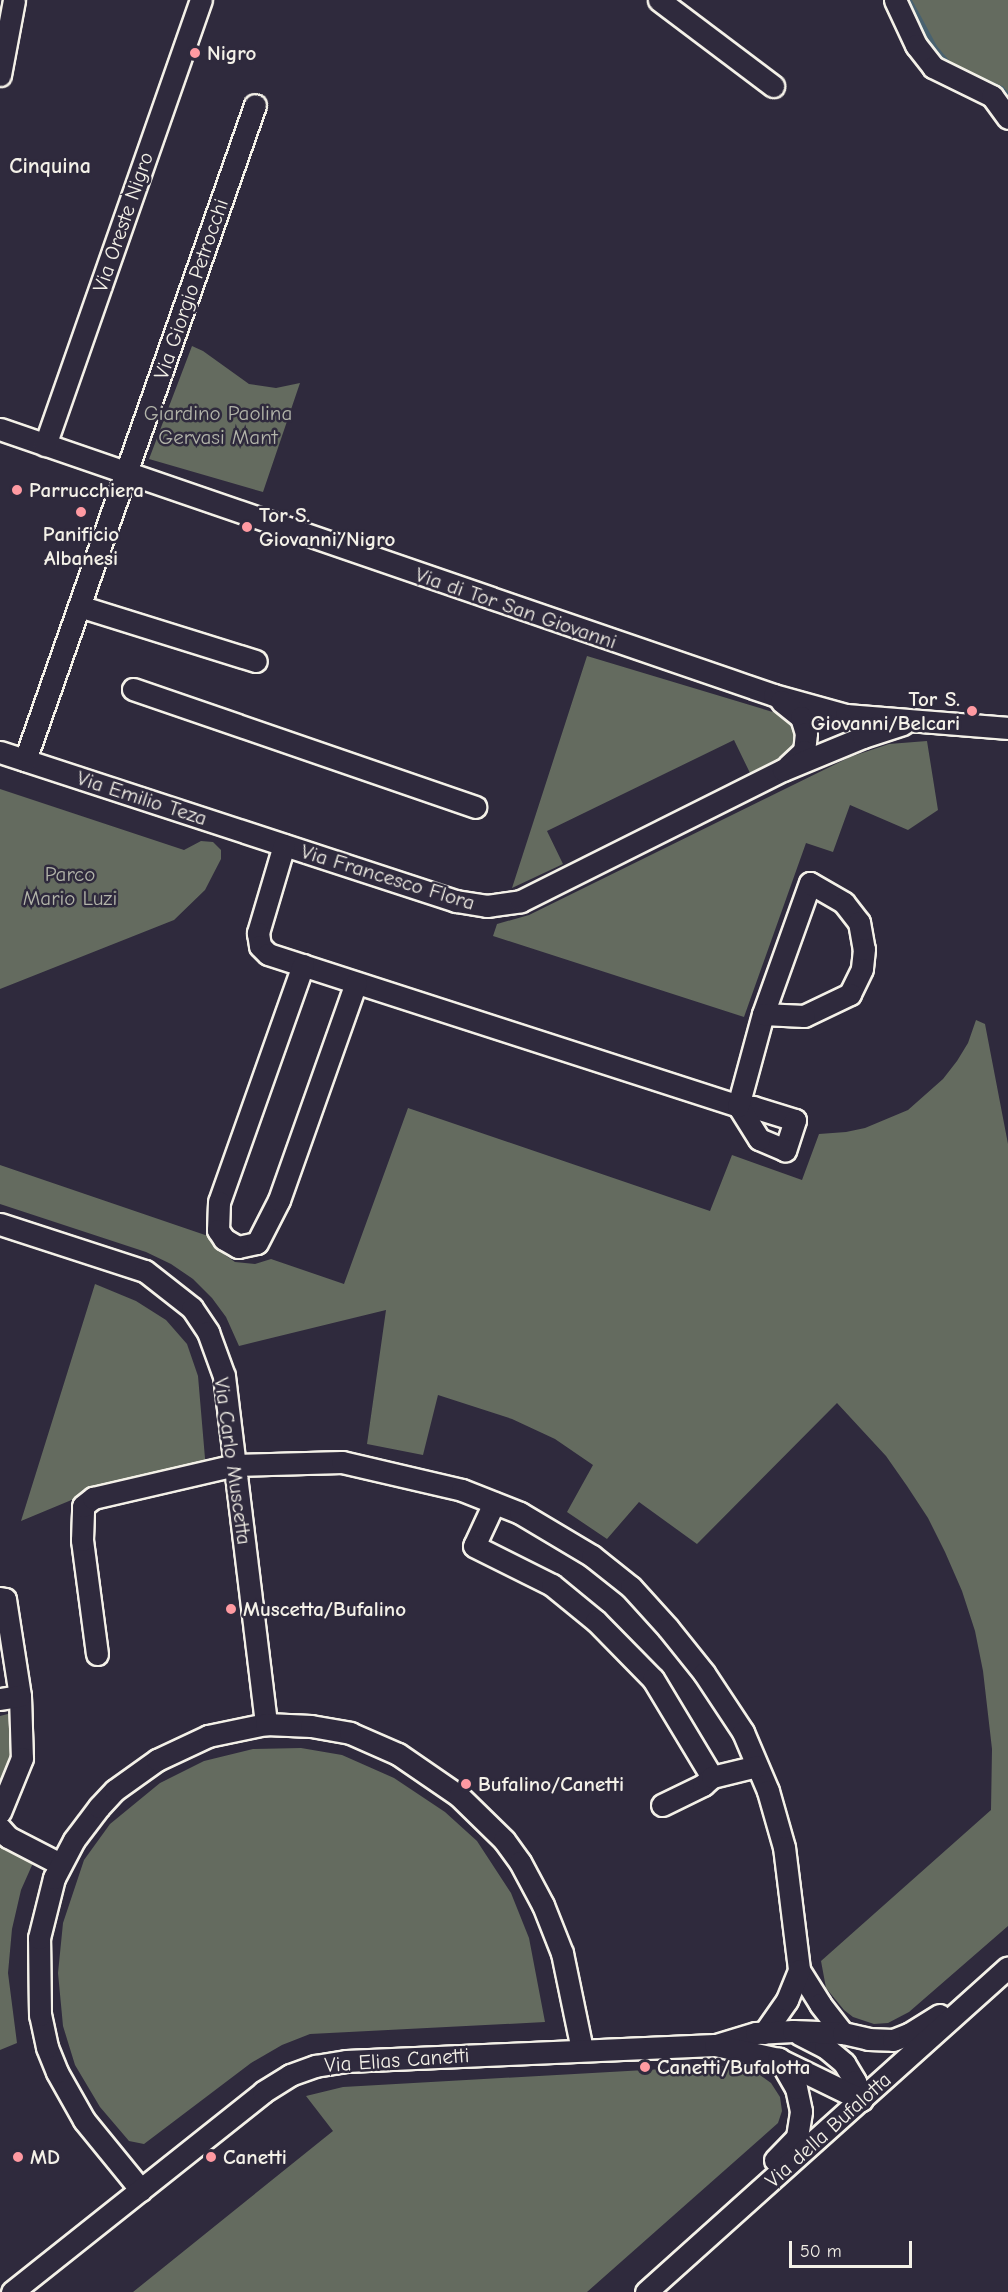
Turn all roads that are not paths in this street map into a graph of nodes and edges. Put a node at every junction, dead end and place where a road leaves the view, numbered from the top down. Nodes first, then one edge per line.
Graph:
1 (14, 0) edge
2 (201, 0) edge
3 (895, 0) edge
4 (670, 3) edge
5 (0, 75) edge
6 (773, 86) dead end
7 (255, 105) dead end
8 (1008, 118) edge
9 (0, 429) edge
10 (45, 445) junction
11 (126, 473) junction
12 (79, 606) junction
13 (256, 661) dead end
14 (133, 689) dead end
15 (774, 695) junction
16 (915, 720) junction
17 (1008, 728) edge
18 (0, 752) edge
19 (25, 760) junction
20 (783, 770) junction
21 (475, 807) dead end
22 (284, 845) junction
23 (303, 965) junction
24 (356, 982) junction
25 (763, 1014) junction
26 (0, 1224) edge
27 (235, 1465) junction
28 (494, 1503) junction
29 (0, 1599) edge
30 (97, 1654) dead end
31 (10, 1697) edge
32 (266, 1724) junction
33 (757, 1766) junction
34 (712, 1777) junction
35 (662, 1805) dead end
36 (0, 1812) edge
37 (0, 1828) edge
38 (60, 1864) junction
39 (1008, 1967) edge
40 (800, 1970) junction
41 (991, 1980) junction
42 (793, 2031) junction
43 (764, 2033) junction
44 (843, 2033) junction
45 (715, 2045) junction
46 (582, 2050) junction
47 (778, 2059) junction
48 (862, 2100) junction
49 (141, 2190) junction
50 (733, 2216) junction
51 (12, 2292) edge
52 (646, 2292) edge

1 - 5 street
2 - 10 street, Via Oreste Nigro
3 - 8 street
4 - 6 street
7 - 11 street, Via Giorgio Petrocchi
9 - 10 street, Via di Tor San Giovanni
10 - 11 street, Via di Tor San Giovanni
11 - 12 street, Via Giorgio Petrocchi
11 - 15 street, Via di Tor San Giovanni
12 - 13 street
12 - 19 street, Via Giorgio Petrocchi
14 - 21 street
15 - 16 street, Via di Tor San Giovanni
15 - 20 street, Via Francesco Flora
16 - 17 street, Via di Tor San Giovanni
16 - 20 street, Via Francesco Flora
18 - 19 street, Via Emilio Teza
19 - 22 street, Via Emilio Teza
20 - 22 street, Via Francesco Flora
22 - 23 street, Via Francesco Flora
23 - 24 street, Via Francesco Flora
23 - 24 street
24 - 25 street, Via Francesco Flora
25 - 25 street
26 - 27 street, Via Carlo Muscetta
27 - 28 street
27 - 30 street
27 - 32 street, Via Carlo Muscetta
28 - 33 street
28 - 34 street
29 - 31 street
31 - 36 street
32 - 38 street
32 - 46 street
33 - 34 street
33 - 40 street
34 - 35 street
37 - 38 street
38 - 49 street
39 - 41 street, Via della Bufalotta
40 - 43 street
40 - 44 street
41 - 44 street
41 - 48 street, Via della Bufalotta
42 - 43 street
42 - 44 street
42 - 48 street
43 - 45 street
45 - 46 street, Via Elias Canetti
45 - 47 street
46 - 49 street, Via Elias Canetti
47 - 48 street
47 - 50 street
48 - 50 street, Via della Bufalotta
49 - 51 street, Via Elias Canetti
50 - 52 street, Via della Bufalotta

